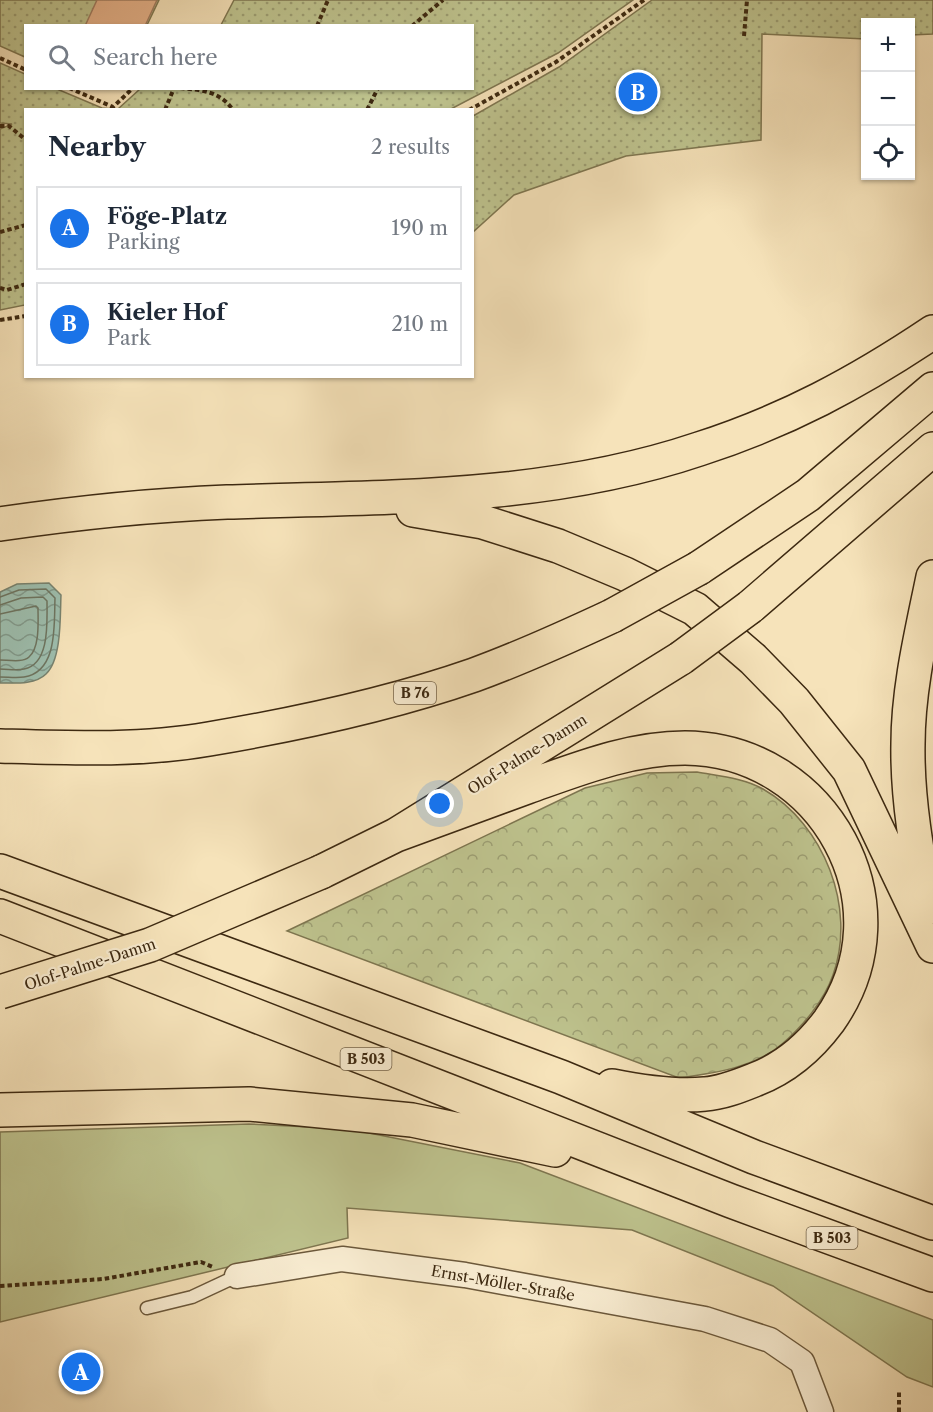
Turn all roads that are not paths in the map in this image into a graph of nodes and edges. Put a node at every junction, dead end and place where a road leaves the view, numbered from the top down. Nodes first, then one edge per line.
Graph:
1 (933, 332) edge
2 (933, 389) edge
3 (933, 449) edge
4 (324, 500) junction
5 (0, 524) edge
6 (933, 577) edge
7 (0, 746) edge
8 (396, 835) junction
9 (0, 872) edge
10 (0, 916) edge
11 (933, 936) edge
12 (933, 946) edge
13 (0, 992) edge
14 (561, 1077) junction
15 (0, 1110) edge
16 (731, 1201) junction
17 (933, 1223) edge
18 (933, 1275) edge
19 (237, 1276) joint
20 (147, 1308) dead end
21 (821, 1412) edge

1 - 4 highway
2 - 7 highway, B 76, bridge
3 - 8 highway, Olof-Palme-Damm, bridge
4 - 5 highway
4 - 12 highway
6 - 11 highway
8 - 13 highway, Olof-Palme-Damm, bridge
8 - 14 highway
9 - 14 highway
10 - 16 highway, B 503
14 - 17 highway
15 - 16 highway
16 - 18 highway, B 503
19 - 20 lane, Ernst-Möller-Straße
19 - 21 street, Ernst-Möller-Straße

